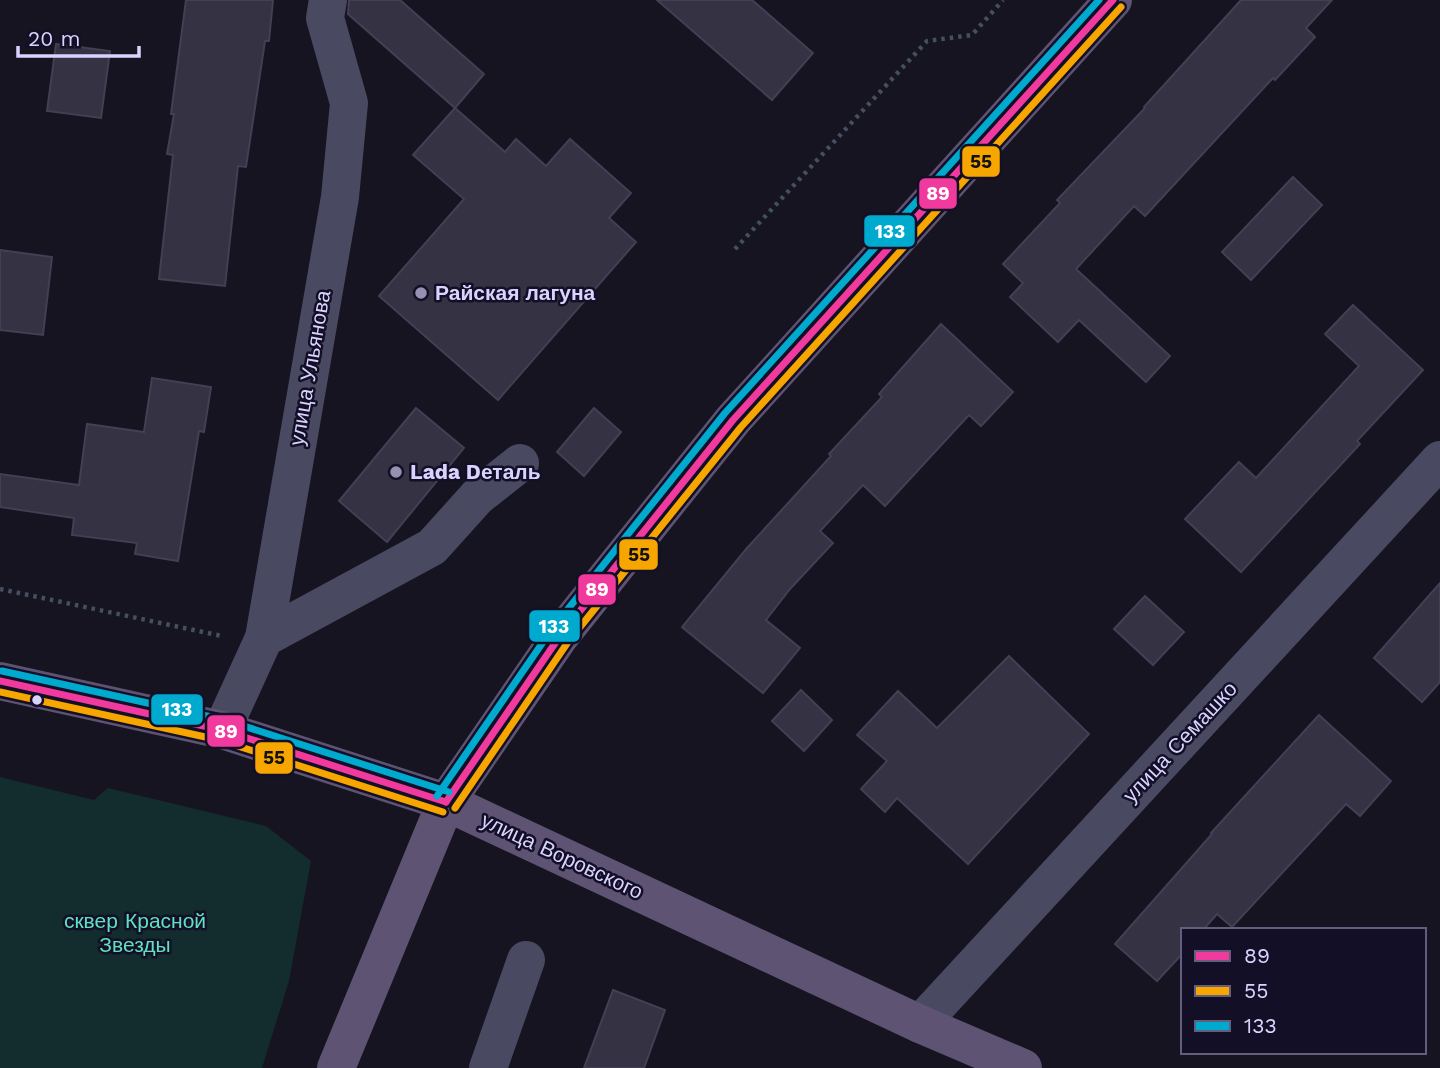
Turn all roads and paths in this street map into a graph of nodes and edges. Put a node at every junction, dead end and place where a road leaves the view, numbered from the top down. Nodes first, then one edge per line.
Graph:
1 (328, 0) edge
2 (1003, 0) edge
3 (1113, 0) edge
4 (735, 249) dead end
5 (1440, 460) edge
6 (520, 463) dead end
7 (0, 589) edge
8 (262, 641) junction
9 (0, 681) edge
10 (222, 730) junction
11 (446, 802) junction
12 (526, 960) dead end
13 (920, 1024) junction
14 (336, 1068) edge
15 (488, 1068) edge
16 (1023, 1068) edge

1 - 8 street, улица Ульянова
2 - 4 path
3 - 11 main road
5 - 13 street, улица Семашко
6 - 8 street
7 - 8 path
8 - 10 street, улица Ульянова
9 - 10 main road, улица Воровского
10 - 11 main road, улица Воровского
11 - 13 main road, улица Воровского
11 - 14 main road
12 - 15 street
13 - 16 main road, улица Воровского

